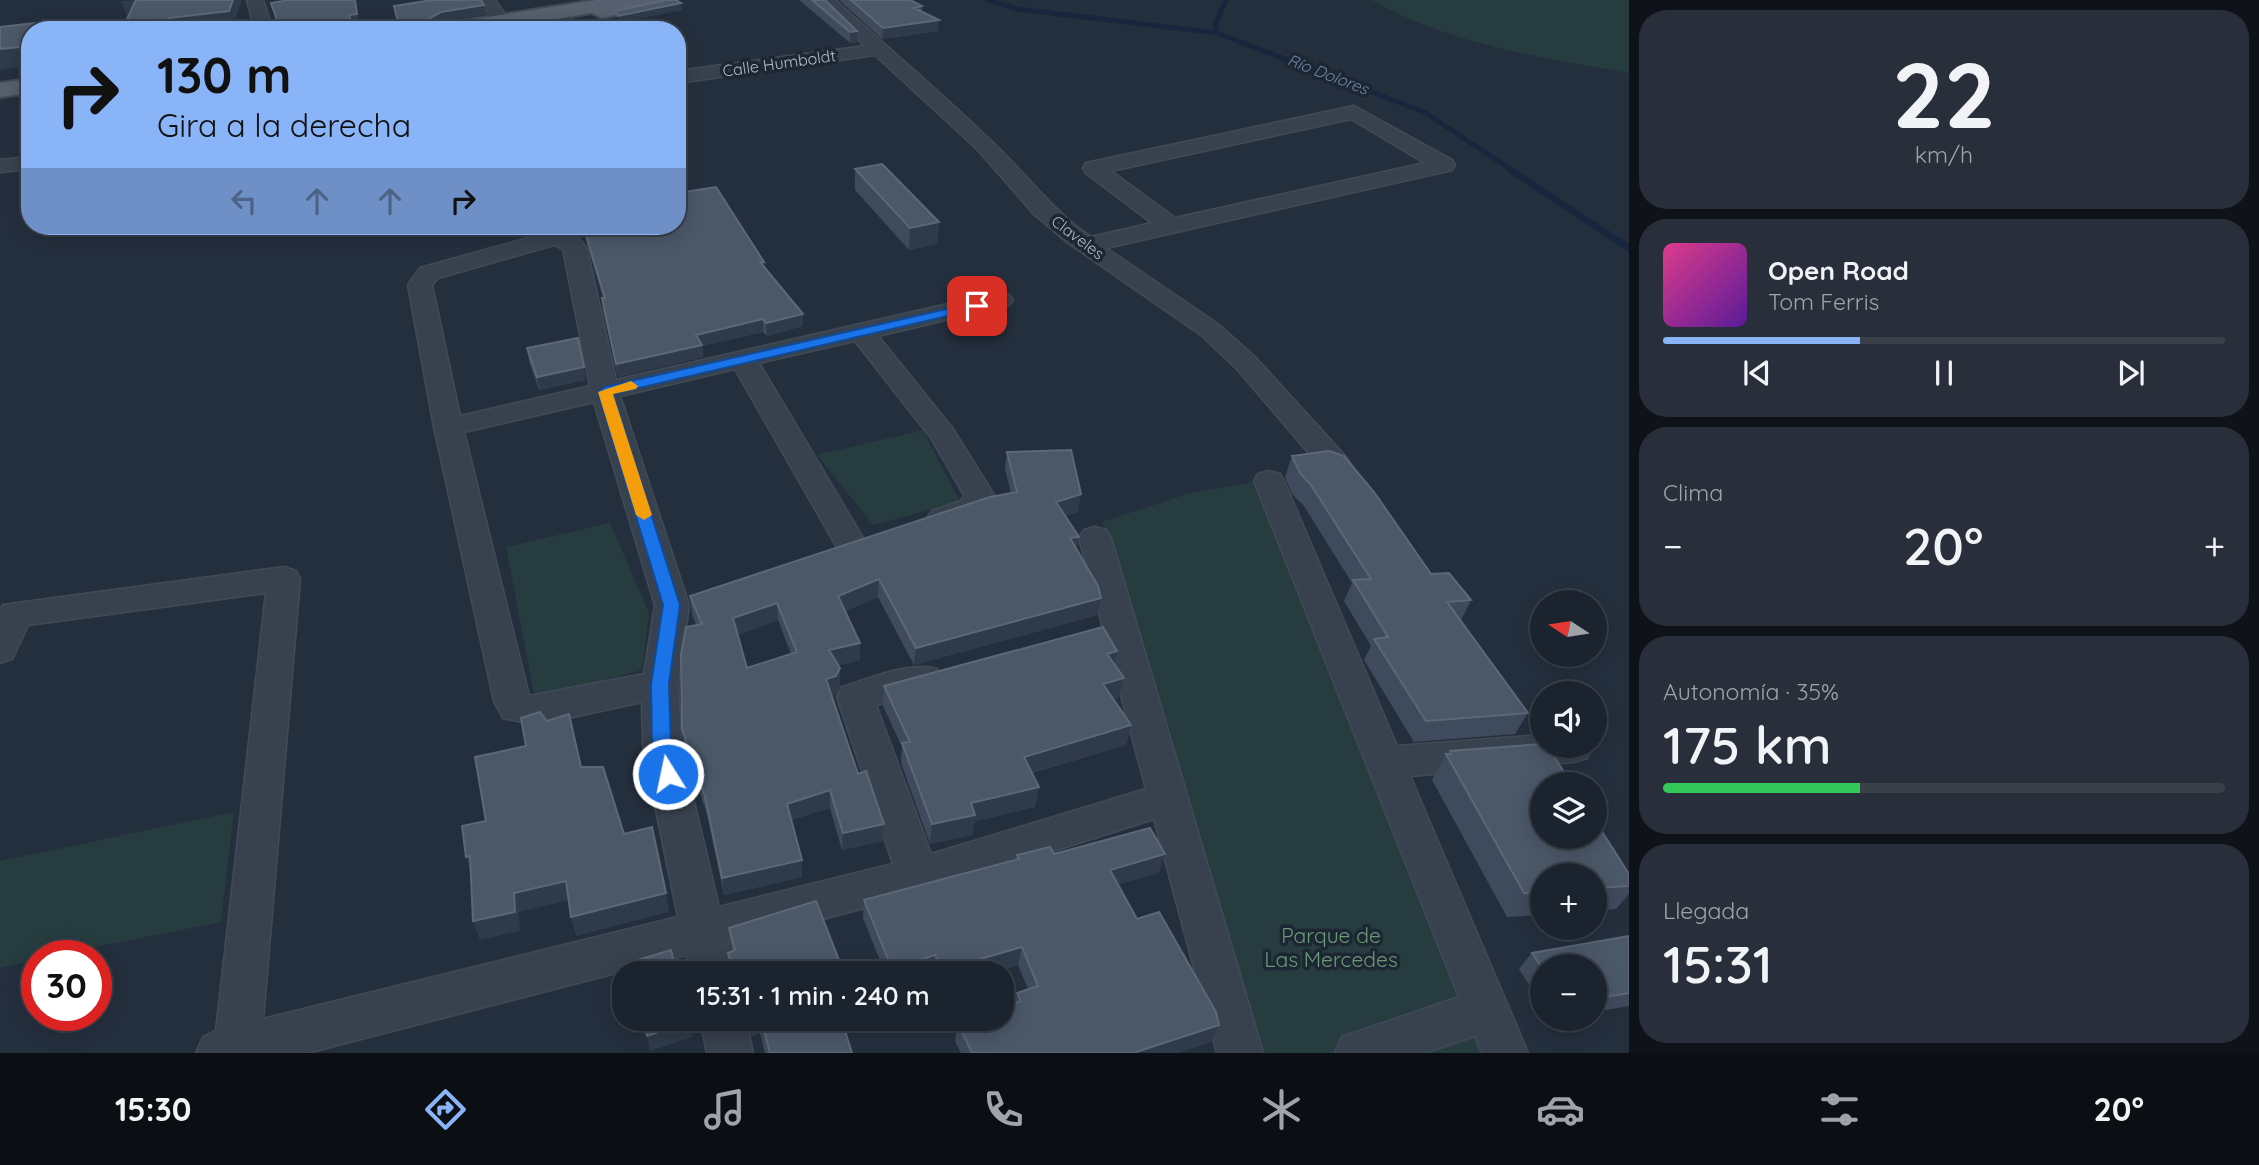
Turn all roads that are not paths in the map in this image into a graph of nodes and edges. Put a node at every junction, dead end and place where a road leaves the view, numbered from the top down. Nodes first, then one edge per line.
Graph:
1 (255, 0) edge
2 (487, 0) edge
3 (625, 0) edge
4 (660, 0) edge
5 (824, 0) edge
6 (261, 21) edge
7 (501, 21) edge
8 (565, 21) edge
9 (881, 49) junction
10 (686, 76) edge
11 (21, 80) edge
12 (0, 83) edge
13 (21, 87) edge
14 (0, 90) edge
15 (21, 164) edge
16 (0, 166) edge
17 (1170, 226) junction
18 (1087, 245) junction
19 (1000, 300) dead end
20 (862, 333) junction
21 (743, 359) junction
22 (605, 392) junction
23 (448, 427) junction
24 (1336, 465) edge
25 (1269, 481) dead end
26 (914, 528) edge
27 (1095, 538) dead end
28 (853, 548) edge
29 (0, 650) edge
30 (961, 669) edge
31 (660, 684) junction
32 (1530, 751) edge
33 (1384, 763) junction
34 (1169, 798) junction
35 (918, 876) junction
36 (708, 953) edge
37 (1486, 1010) junction
38 (726, 1031) edge
39 (228, 1051) edge
40 (730, 1053) edge
41 (1240, 1053) edge
42 (1358, 1053) edge
43 (1505, 1053) edge

1 - 6 street
2 - 7 street
3 - 8 main road
4 - 8 main road
5 - 9 street, Claveles
9 - 10 street, Calle Humboldt
9 - 18 street, Claveles
11 - 12 main road
13 - 14 main road
15 - 16 street
17 - 17 street
17 - 18 street
18 - 24 street, Claveles
19 - 20 street
20 - 21 street
20 - 26 street
21 - 22 street
21 - 28 street
22 - 23 street
22 - 23 street
22 - 31 street
23 - 31 street
25 - 33 street
27 - 34 street
29 - 39 street
30 - 35 street
31 - 36 street
32 - 33 street
33 - 37 street
34 - 35 street
34 - 41 street
35 - 36 street
36 - 39 street
37 - 42 street
37 - 43 street
38 - 40 street

